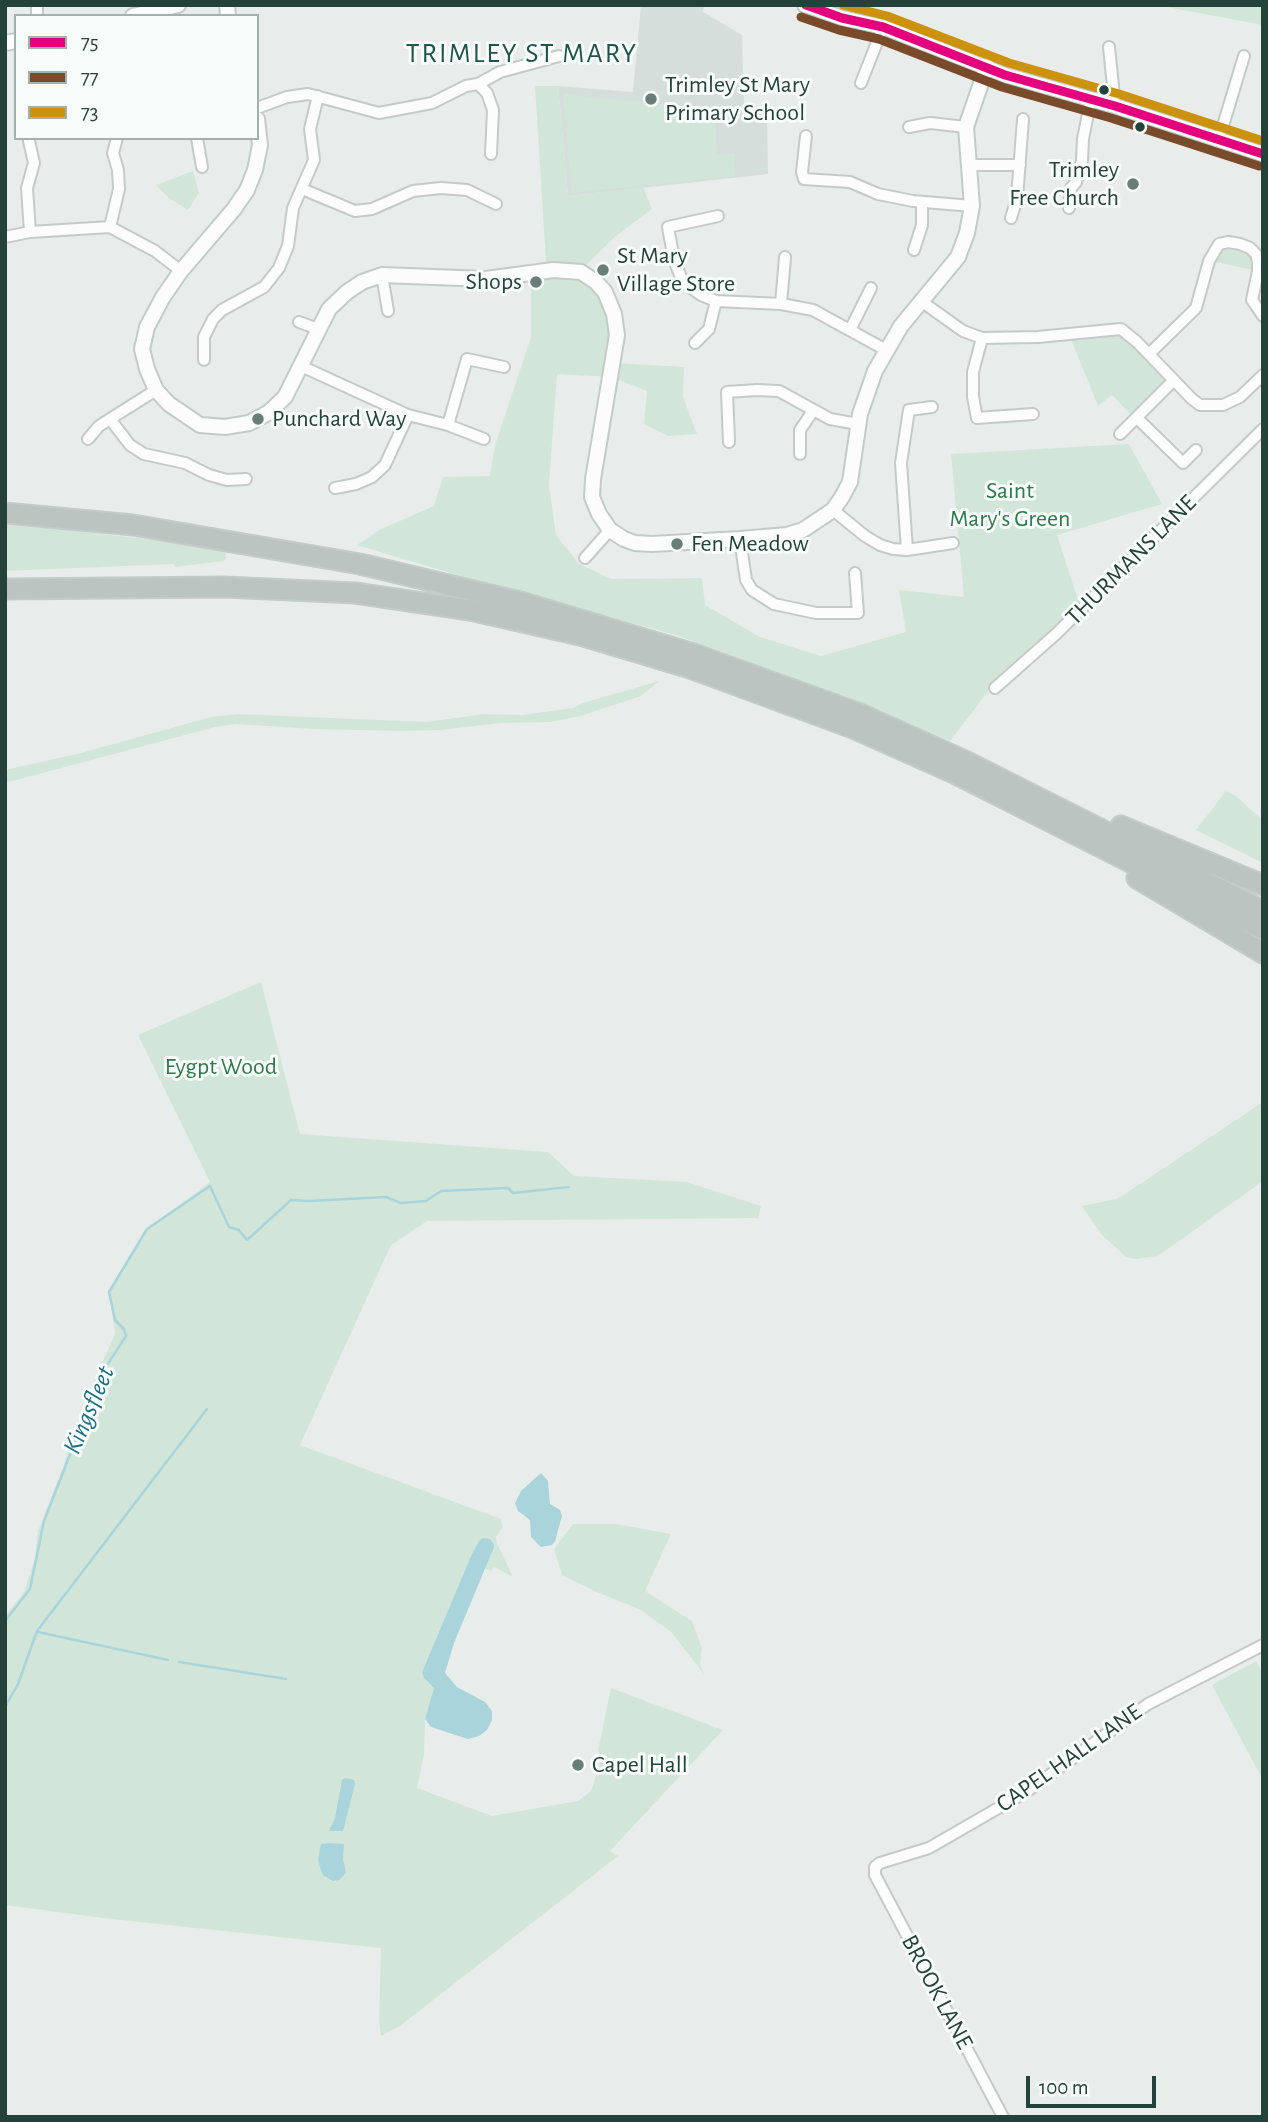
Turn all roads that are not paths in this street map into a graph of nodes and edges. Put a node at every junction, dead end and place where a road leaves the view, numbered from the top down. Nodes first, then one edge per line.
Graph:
1 (178, 5) edge
2 (806, 5) edge
3 (843, 12) edge
4 (141, 14) edge
5 (883, 27) junction
6 (1109, 47) dead end
7 (1244, 55) dead end
8 (559, 56) dead end
9 (987, 66) junction
10 (861, 83) dead end
11 (478, 84) junction
12 (318, 96) junction
13 (1091, 99) junction
14 (1115, 106) junction
15 (259, 107) edge
16 (1023, 119) dead end
17 (909, 127) dead end
18 (967, 127) junction
19 (259, 136) edge
20 (806, 136) dead end
21 (1219, 139) junction
22 (116, 140) edge
23 (197, 140) edge
24 (29, 141) dead end
25 (491, 154) dead end
26 (1263, 155) edge
27 (971, 165) junction
28 (1020, 165) junction
29 (202, 167) dead end
30 (303, 189) junction
31 (922, 202) junction
32 (496, 204) dead end
33 (972, 206) junction
34 (1069, 208) dead end
35 (718, 216) dead end
36 (1012, 218) dead end
37 (110, 227) junction
38 (30, 232) junction
39 (5, 237) edge
40 (914, 250) dead end
41 (785, 257) dead end
42 (181, 271) junction
43 (382, 275) junction
44 (871, 288) dead end
45 (716, 301) junction
46 (921, 301) junction
47 (781, 304) junction
48 (388, 311) dead end
49 (1263, 316) edge
50 (299, 322) dead end
51 (318, 329) junction
52 (850, 330) junction
53 (982, 338) junction
54 (695, 343) dead end
55 (886, 350) junction
56 (1149, 354) junction
57 (204, 360) dead end
58 (301, 366) junction
59 (504, 367) dead end
60 (1263, 375) edge
61 (1173, 381) junction
62 (156, 390) junction
63 (932, 407) dead end
64 (813, 411) junction
65 (1033, 414) dead end
66 (408, 415) junction
67 (1137, 418) junction
68 (110, 419) junction
69 (858, 424) junction
70 (448, 425) junction
71 (1263, 429) edge
72 (1120, 434) dead end
73 (88, 439) dead end
74 (484, 439) dead end
75 (729, 442) dead end
76 (1196, 450) dead end
77 (800, 454) dead end
78 (246, 479) dead end
79 (335, 488) dead end
80 (833, 510) junction
81 (5, 513) edge
82 (610, 530) junction
83 (740, 539) junction
84 (953, 544) dead end
85 (907, 550) junction
86 (585, 558) dead end
87 (855, 573) dead end
88 (5, 589) edge
89 (995, 688) dead end
90 (929, 753) junction
91 (960, 767) junction
92 (1041, 798) junction
93 (1073, 834) junction
94 (1263, 885) edge
95 (1263, 911) edge
96 (1263, 929) edge
97 (1263, 953) edge
98 (1263, 1645) edge
99 (875, 1867) joint
100 (1003, 2117) edge

1 - 4 street
2 - 3 street
3 - 5 street
5 - 9 street
5 - 10 street
6 - 14 street
7 - 21 street
8 - 11 street
9 - 13 street
9 - 18 street
11 - 12 street
11 - 25 street
12 - 15 street
12 - 30 street
13 - 14 street
13 - 34 street
14 - 21 street
16 - 28 street
17 - 18 street
18 - 27 street
19 - 42 street
20 - 31 street
21 - 26 street
22 - 37 street
23 - 29 street
24 - 38 street
27 - 28 street
27 - 33 street
28 - 36 street
30 - 32 street
30 - 57 street
31 - 33 street
31 - 40 street
33 - 46 street
35 - 45 street
37 - 38 street
37 - 42 street
38 - 39 street
41 - 47 street
42 - 62 street
43 - 48 street
43 - 51 street
43 - 82 street
44 - 52 street
45 - 47 street
45 - 54 street
46 - 53 street
46 - 55 street
47 - 52 street
49 - 56 street
50 - 51 street
51 - 58 street
52 - 55 street
53 - 56 street
53 - 65 street
55 - 69 street
56 - 61 street
58 - 62 street
58 - 66 street
59 - 70 street
60 - 61 street
61 - 67 street
62 - 68 street
63 - 85 street
64 - 69 street
64 - 75 street
64 - 77 street
66 - 70 street
66 - 79 street
67 - 72 street
67 - 76 street
68 - 73 street
68 - 78 street
69 - 80 street
70 - 74 street
71 - 89 street, THURMANS LANE
80 - 83 street
80 - 85 street
81 - 90 highway
82 - 83 street
82 - 86 street
83 - 87 street
84 - 85 street
88 - 90 highway
90 - 91 highway
91 - 92 highway
91 - 93 highway
92 - 94 highway
92 - 95 highway
93 - 96 highway
93 - 97 highway
98 - 99 street, CAPEL HALL LANE
99 - 100 street, BROOK LANE

